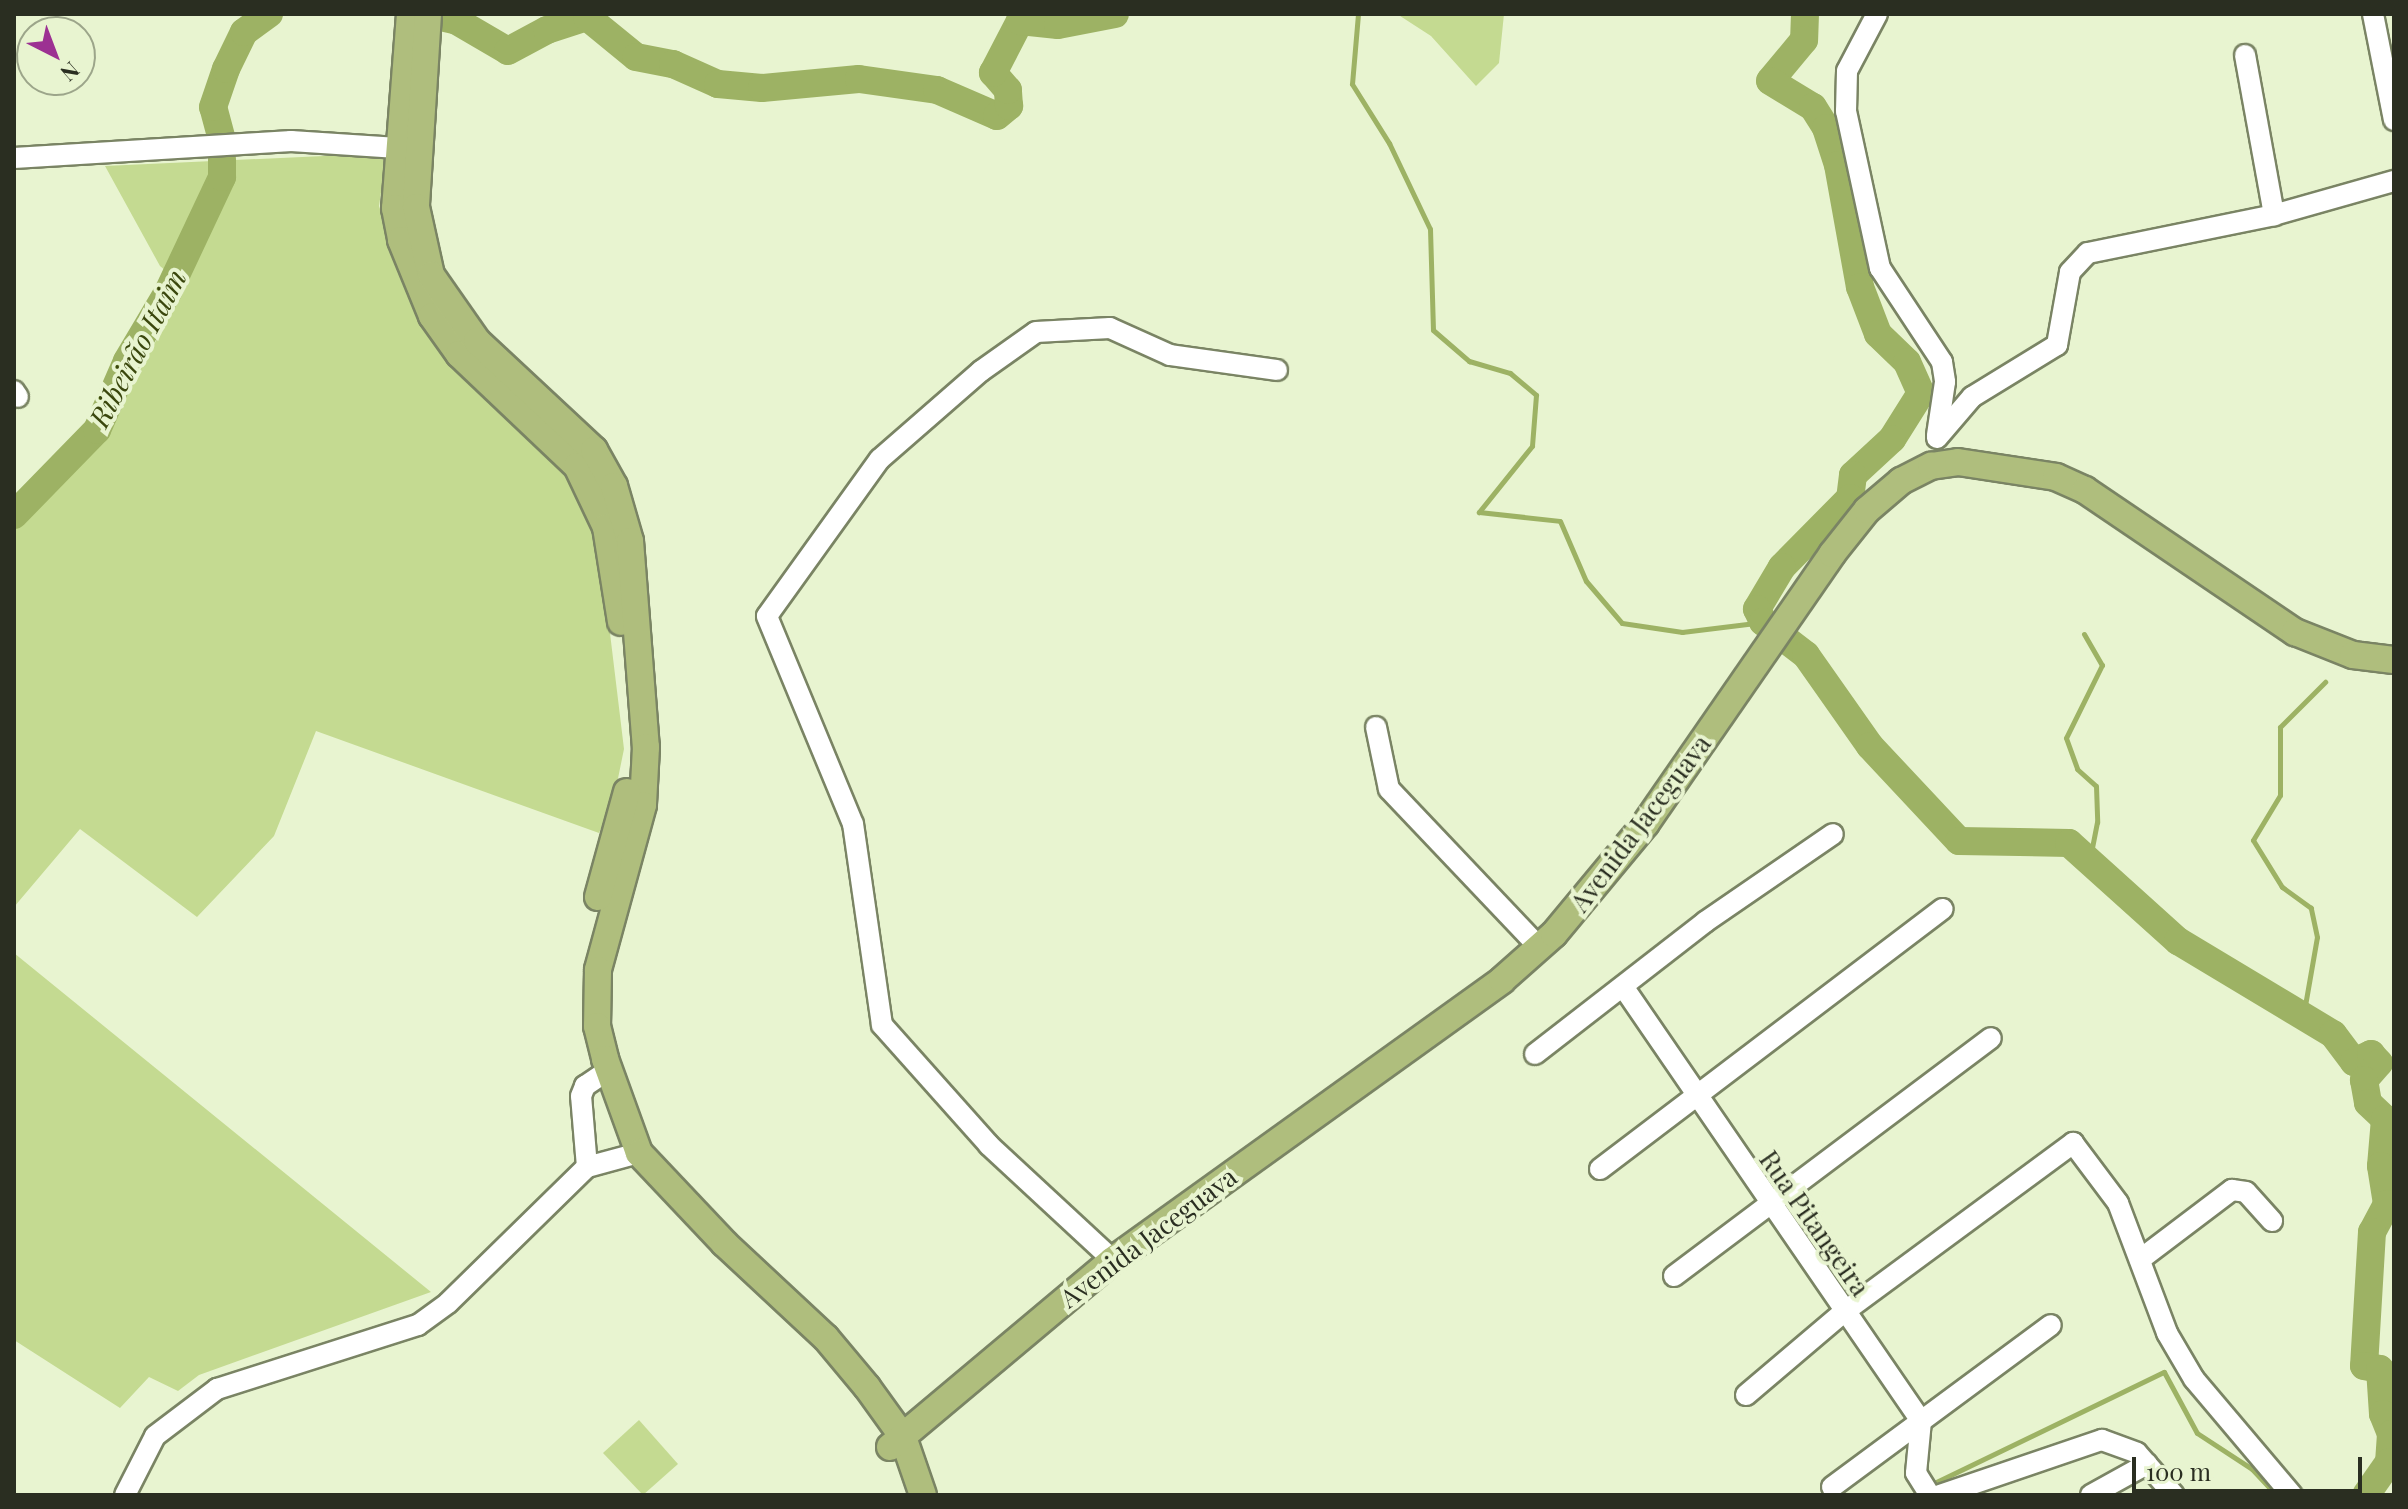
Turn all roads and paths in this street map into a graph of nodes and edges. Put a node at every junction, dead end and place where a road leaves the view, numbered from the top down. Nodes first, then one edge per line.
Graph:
1 (1877, 14) edge
2 (2373, 14) edge
3 (420, 32) edge
4 (2245, 55) dead end
5 (2394, 120) edge
6 (398, 148) junction
7 (14, 158) edge
8 (2394, 181) edge
9 (416, 207) junction
10 (2274, 215) junction
11 (1277, 370) dead end
12 (1937, 438) junction
13 (1931, 466) junction
14 (2394, 660) edge
15 (1376, 727) dead end
16 (1833, 834) dead end
17 (1942, 909) dead end
18 (1539, 947) junction
19 (1624, 988) junction
20 (1991, 1038) dead end
21 (1535, 1054) dead end
22 (601, 1074) junction
23 (1697, 1095) junction
24 (631, 1155) junction
25 (587, 1167) junction
26 (1600, 1169) dead end
27 (1769, 1206) junction
28 (2272, 1221) dead end
29 (2142, 1258) junction
30 (1113, 1260) junction
31 (1674, 1276) dead end
32 (1844, 1312) junction
33 (2051, 1325) dead end
34 (1746, 1395) dead end
35 (1921, 1421) junction
36 (896, 1442) junction
37 (2147, 1464) junction
38 (1832, 1487) dead end
39 (1933, 1494) edge
40 (125, 1495) edge
41 (906, 1495) edge
42 (923, 1495) edge
43 (2091, 1495) edge
44 (2174, 1495) edge
45 (2292, 1495) edge

1 - 12 street
2 - 5 street
3 - 6 main road
3 - 9 main road
4 - 10 street
6 - 7 street
6 - 9 main road
6 - 22 main road
8 - 10 street
9 - 22 main road
10 - 12 street
11 - 30 street
12 - 13 street
13 - 14 main road, Avenida Jaceguava
13 - 18 main road, Avenida Jaceguava
15 - 18 street
16 - 19 street
17 - 23 street
18 - 30 main road, Avenida Jaceguava
19 - 21 street
19 - 23 street, Rua Pitangeira
20 - 27 street
22 - 24 main road
22 - 25 street
23 - 26 street
23 - 27 street, Rua Pitangeira
24 - 25 street
24 - 36 main road
25 - 40 street
27 - 31 street
27 - 32 street, Rua Pitangeira
28 - 29 street
29 - 32 street
29 - 45 street
30 - 36 main road, Avenida Jaceguava
32 - 34 street
32 - 35 street, Rua Pitangeira
33 - 35 street
35 - 38 street
35 - 39 street
36 - 41 main road
36 - 42 main road
37 - 39 street
37 - 43 street
37 - 44 street

